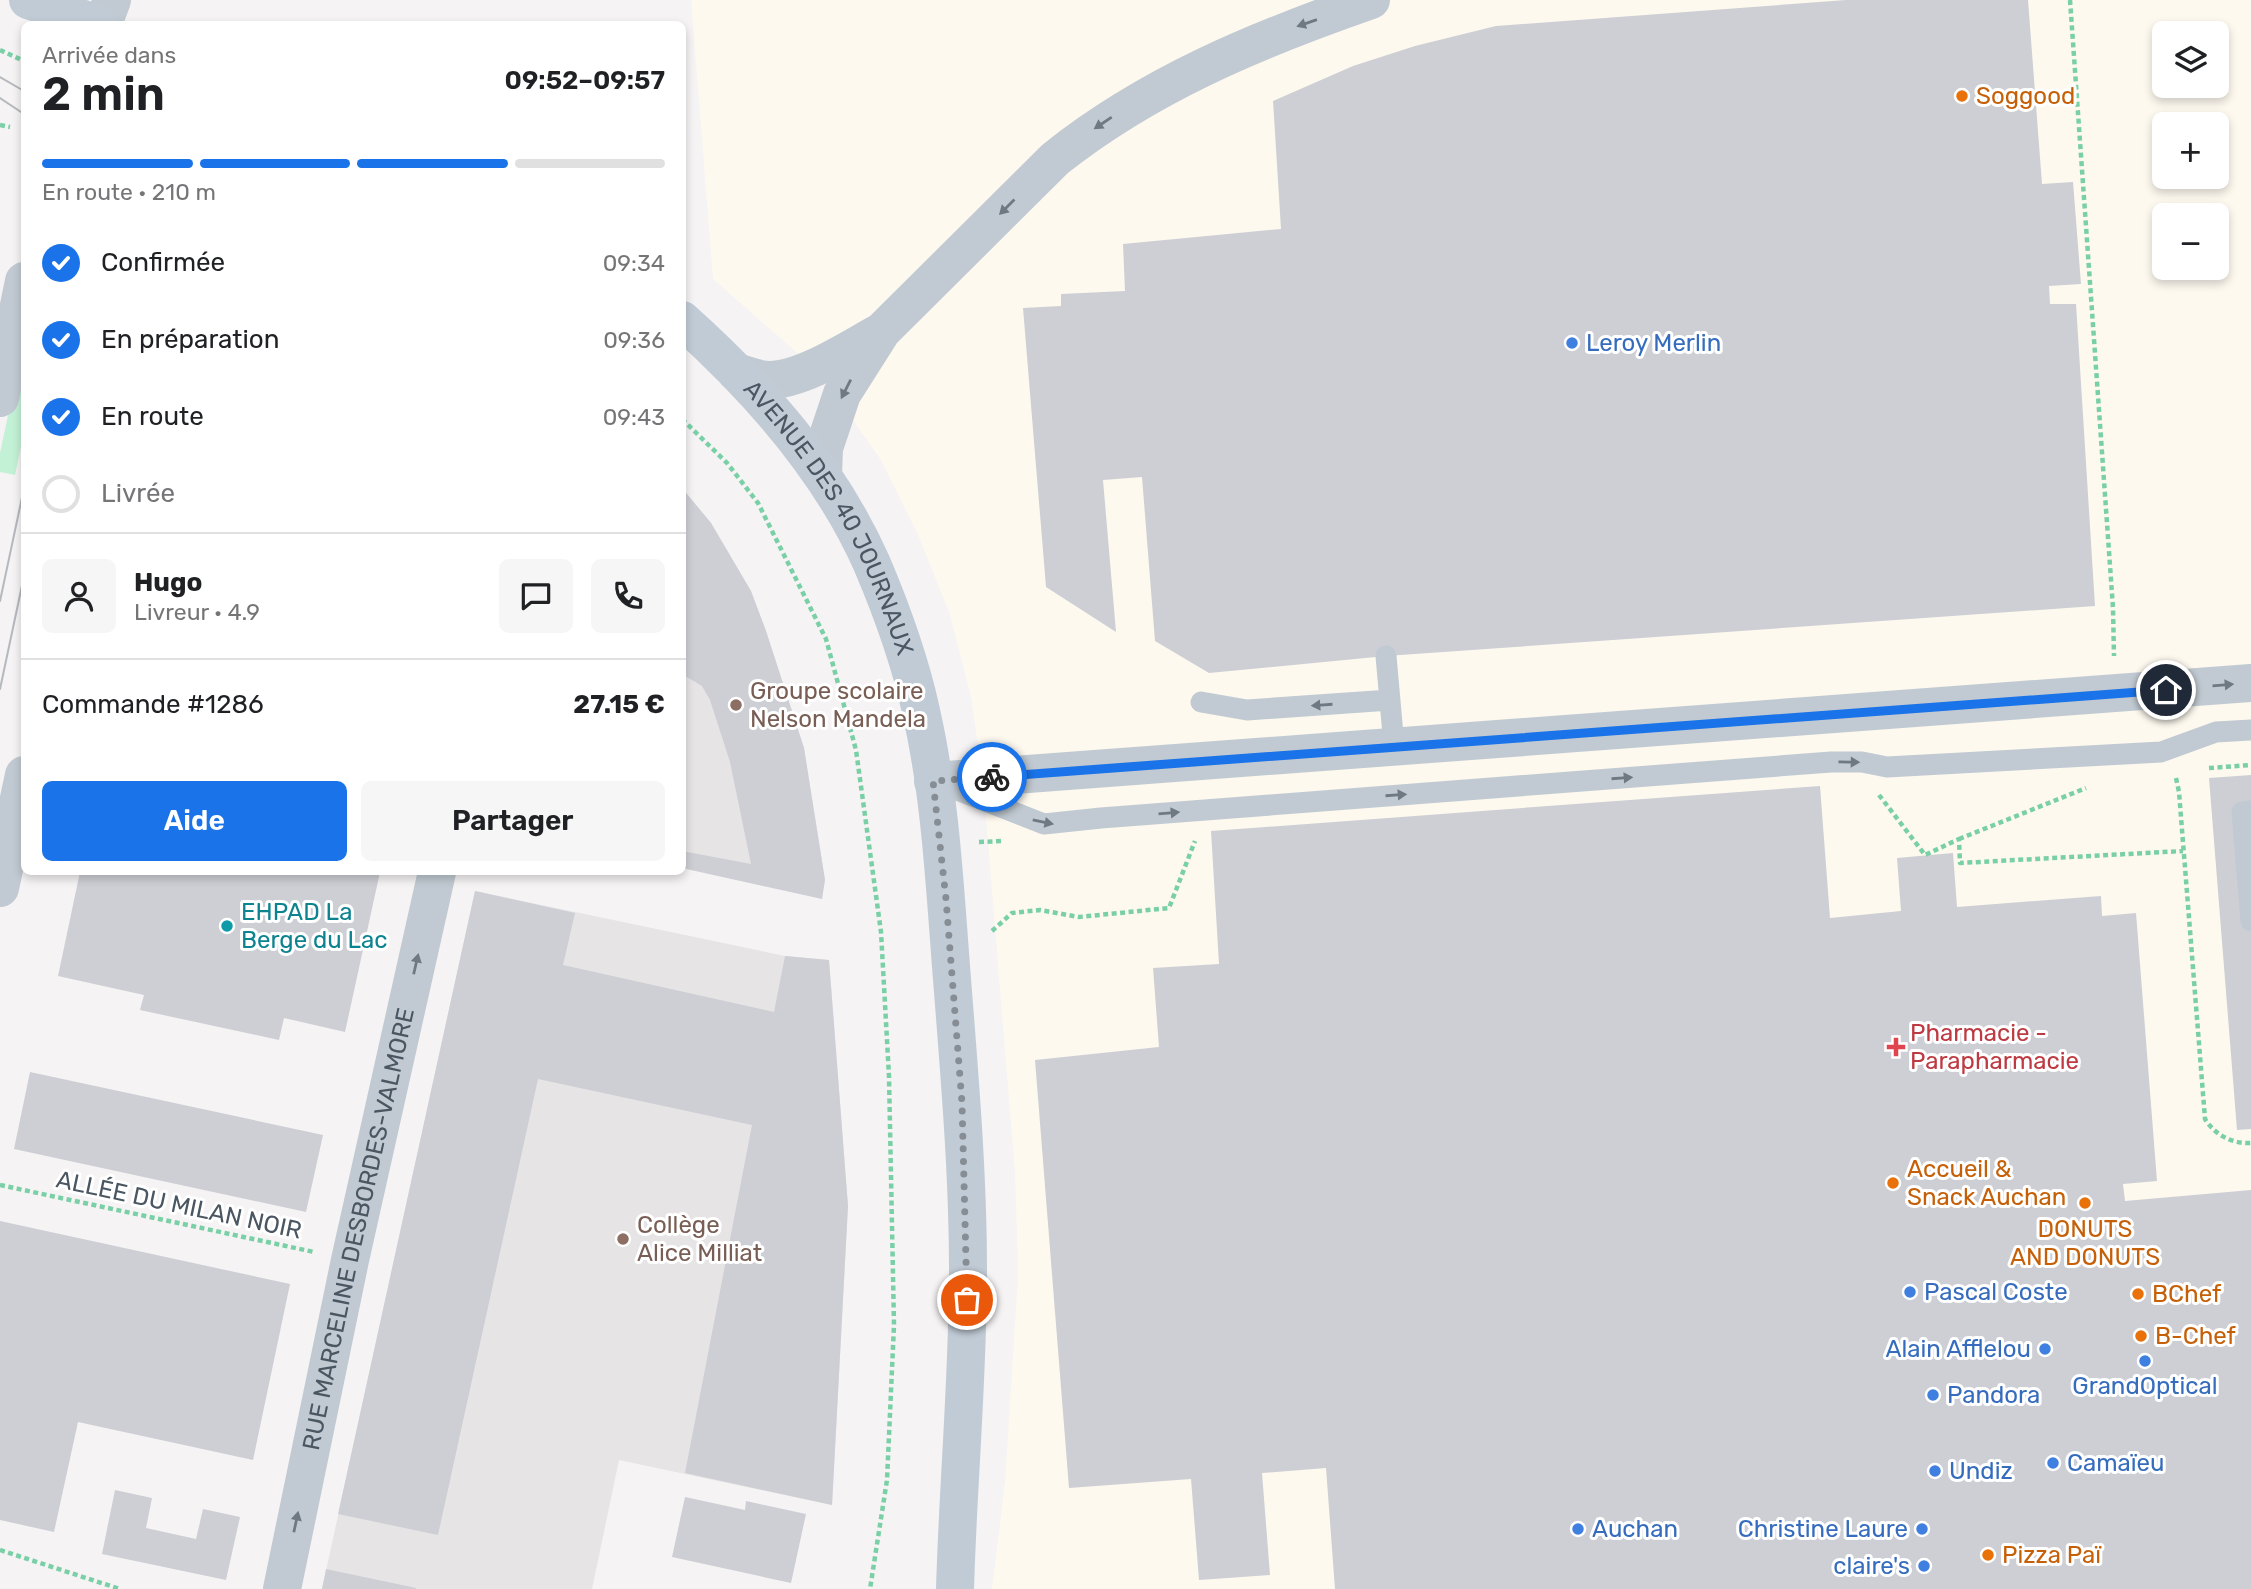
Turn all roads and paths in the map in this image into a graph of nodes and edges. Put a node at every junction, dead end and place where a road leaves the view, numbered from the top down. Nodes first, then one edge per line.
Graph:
1 (28, 0) edge
2 (112, 0) edge
3 (1371, 0) edge
4 (2070, 0) edge
5 (92, 21) edge
6 (102, 21) edge
7 (0, 50) edge
8 (21, 60) edge
9 (0, 125) edge
10 (10, 127) dead end
11 (21, 296) edge
12 (686, 324) edge
13 (882, 331) junction
14 (736, 372) junction
15 (0, 398) edge
16 (686, 423) edge
17 (823, 475) junction
18 (1386, 656) dead end
19 (2251, 683) edge
20 (2115, 694) junction
21 (1390, 700) junction
22 (1201, 702) dead end
23 (2251, 730) edge
24 (1394, 746) junction
25 (2161, 752) junction
26 (933, 781) junction
27 (2095, 784) dead end
28 (21, 789) edge
29 (1877, 792) dead end
30 (2251, 811) edge
31 (1198, 835) dead end
32 (1959, 839) junction
33 (2183, 851) junction
34 (436, 875) edge
35 (0, 888) edge
36 (2251, 921) edge
37 (992, 931) dead end
38 (2251, 1143) edge
39 (0, 1185) edge
40 (350, 1260) junction
41 (958, 1497) junction
42 (0, 1550) edge
43 (120, 1589) edge
44 (282, 1589) edge
45 (870, 1589) edge
46 (938, 1589) edge
47 (955, 1589) edge

1 - 5 street
2 - 6 street
3 -> 13 street
4 - 20 path
7 - 8 path
9 - 10 path
11 - 15 street
12 - 14 street, AVENUE DES 40 JOURNAUX
13 - 14 street
13 -> 17 street
14 - 17 street, AVENUE DES 40 JOURNAUX
16 - 45 path
17 - 26 street, AVENUE DES 40 JOURNAUX
18 - 21 lane
20 -> 19 street
20 - 24 street
21 -> 22 lane
21 - 24 lane
23 - 25 lane
24 - 26 street
26 -> 25 lane
25 - 33 path
26 - 41 street, AVENUE DES 40 JOURNAUX
27 - 32 path
28 - 35 street
29 - 32 path
30 - 36 lane
31 - 37 path
32 - 33 path
33 - 38 path
40 -> 34 street, RUE MARCELINE DESBORDES-VALMORE
39 - 40 path, ALLÉE DU MILAN NOIR
44 -> 40 street, RUE MARCELINE DESBORDES-VALMORE
41 - 46 street, AVENUE DES 40 JOURNAUX
41 - 47 street, AVENUE DES 40 JOURNAUX
42 - 43 path

